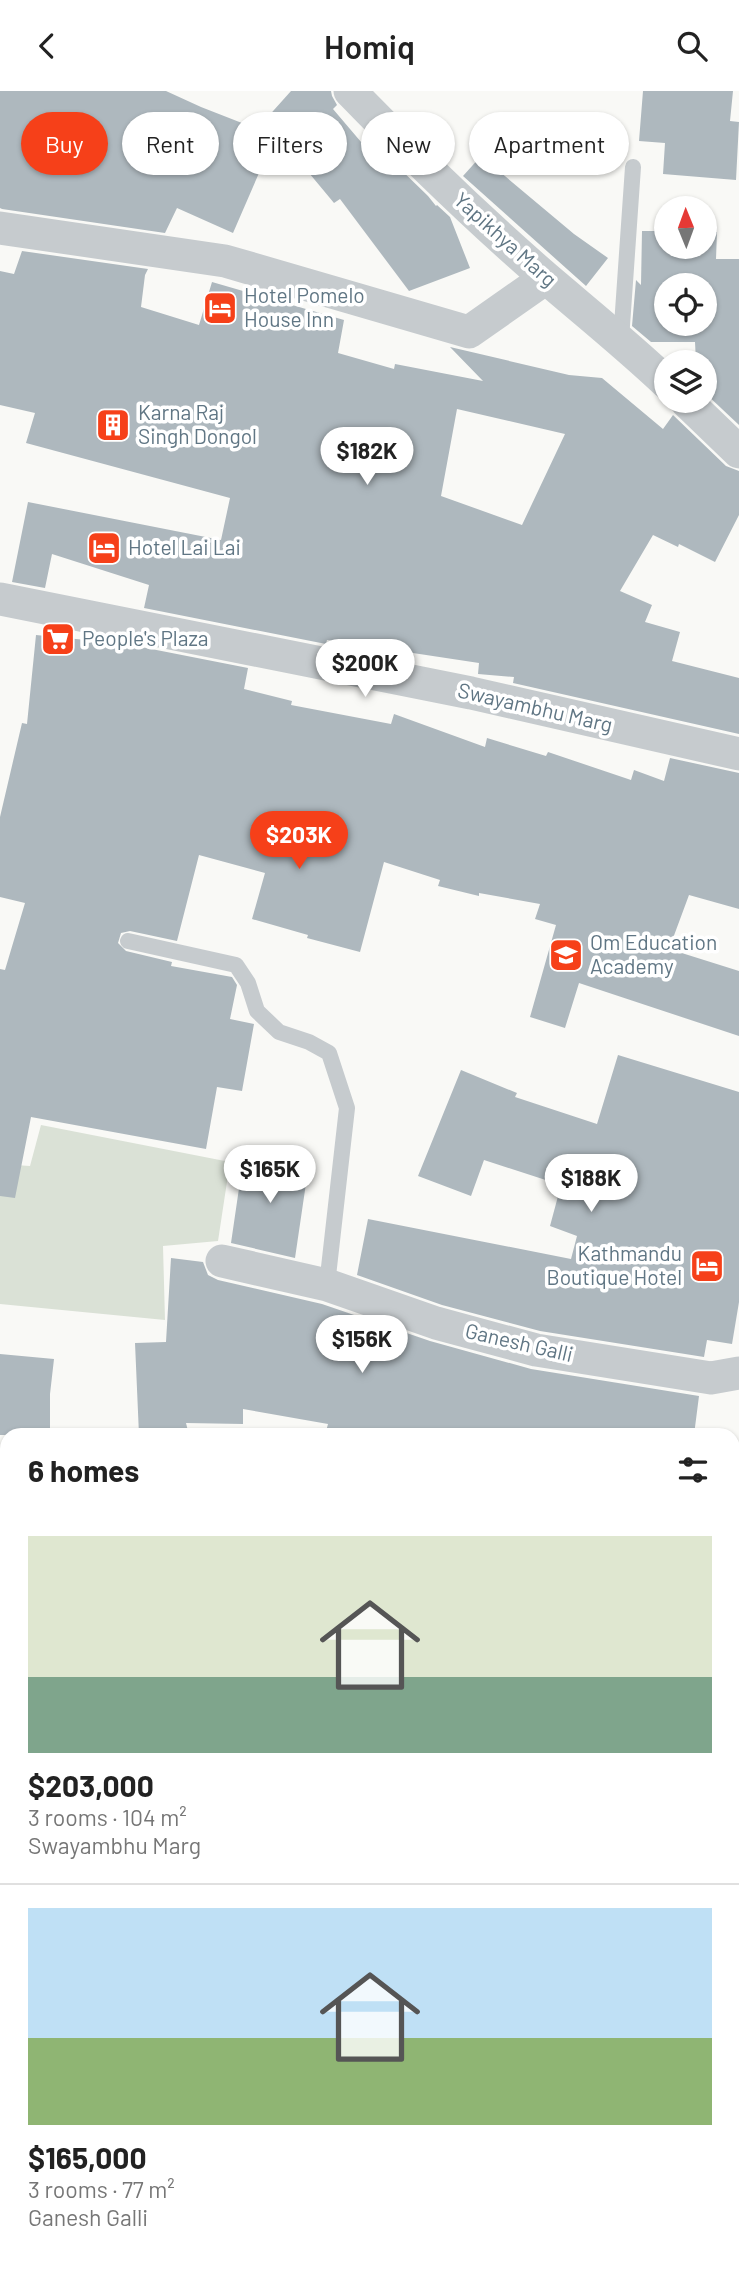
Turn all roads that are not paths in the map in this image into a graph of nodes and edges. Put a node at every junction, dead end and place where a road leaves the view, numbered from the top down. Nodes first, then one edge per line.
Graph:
1 (350, 91) edge
2 (633, 167) dead end
3 (0, 228) edge
4 (546, 278) junction
5 (621, 340) junction
6 (654, 371) edge
7 (699, 413) edge
8 (739, 451) edge
9 (0, 599) edge
10 (739, 754) edge
11 (128, 941) dead end
12 (222, 1261) dead end
13 (327, 1285) junction
14 (739, 1373) edge

1 - 4 street, Yapikhya Marg
2 - 5 lane
3 - 4 street
4 - 5 street, Yapikhya Marg
5 - 6 street, Yapikhya Marg
7 - 8 street
9 - 10 street, Swayambhu Marg
11 - 13 lane
12 - 13 street, Ganesh Galli
13 - 14 street, Ganesh Galli

